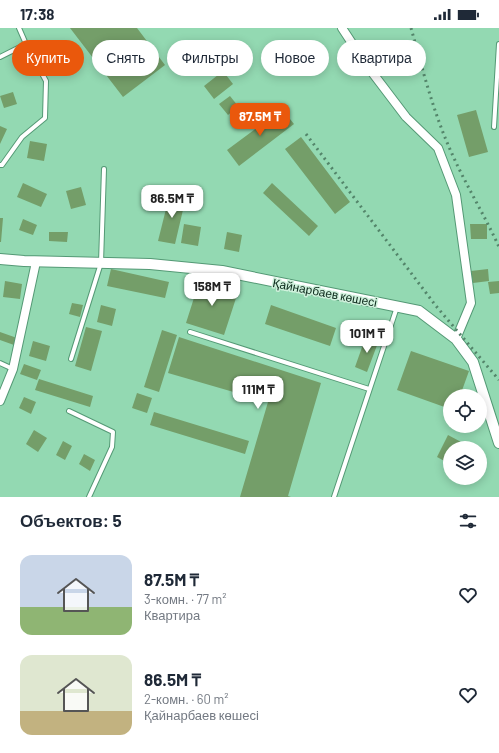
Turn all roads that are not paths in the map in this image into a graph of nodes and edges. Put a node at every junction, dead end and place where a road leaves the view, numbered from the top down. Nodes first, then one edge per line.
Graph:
1 (19, 28) edge
2 (342, 28) edge
3 (24, 40) edge
4 (499, 44) edge
5 (12, 51) edge
6 (0, 57) edge
7 (43, 76) edge
8 (494, 127) dead end
9 (0, 165) edge
10 (104, 169) dead end
11 (0, 259) edge
12 (36, 262) junction
13 (101, 263) junction
14 (397, 307) junction
15 (190, 332) dead end
16 (456, 339) junction
17 (70, 359) dead end
18 (0, 363) edge
19 (13, 369) junction
20 (369, 390) junction
21 (0, 401) edge
22 (69, 411) dead end
23 (499, 443) edge
24 (89, 497) edge
25 (334, 497) edge

1 - 3 lane
2 - 16 street
4 - 8 lane
5 - 6 lane
7 - 9 lane
10 - 13 lane
11 - 12 street, Қайнарбаев көшесі
12 - 13 street, Қайнарбаев көшесі
12 - 19 street
13 - 14 street, Қайнарбаев көшесі
13 - 17 lane
14 - 16 street, Қайнарбаев көшесі
14 - 20 lane
15 - 20 lane
16 - 23 street, Қайнарбаев көшесі
18 - 19 lane
19 - 21 street
20 - 25 lane
22 - 24 lane

